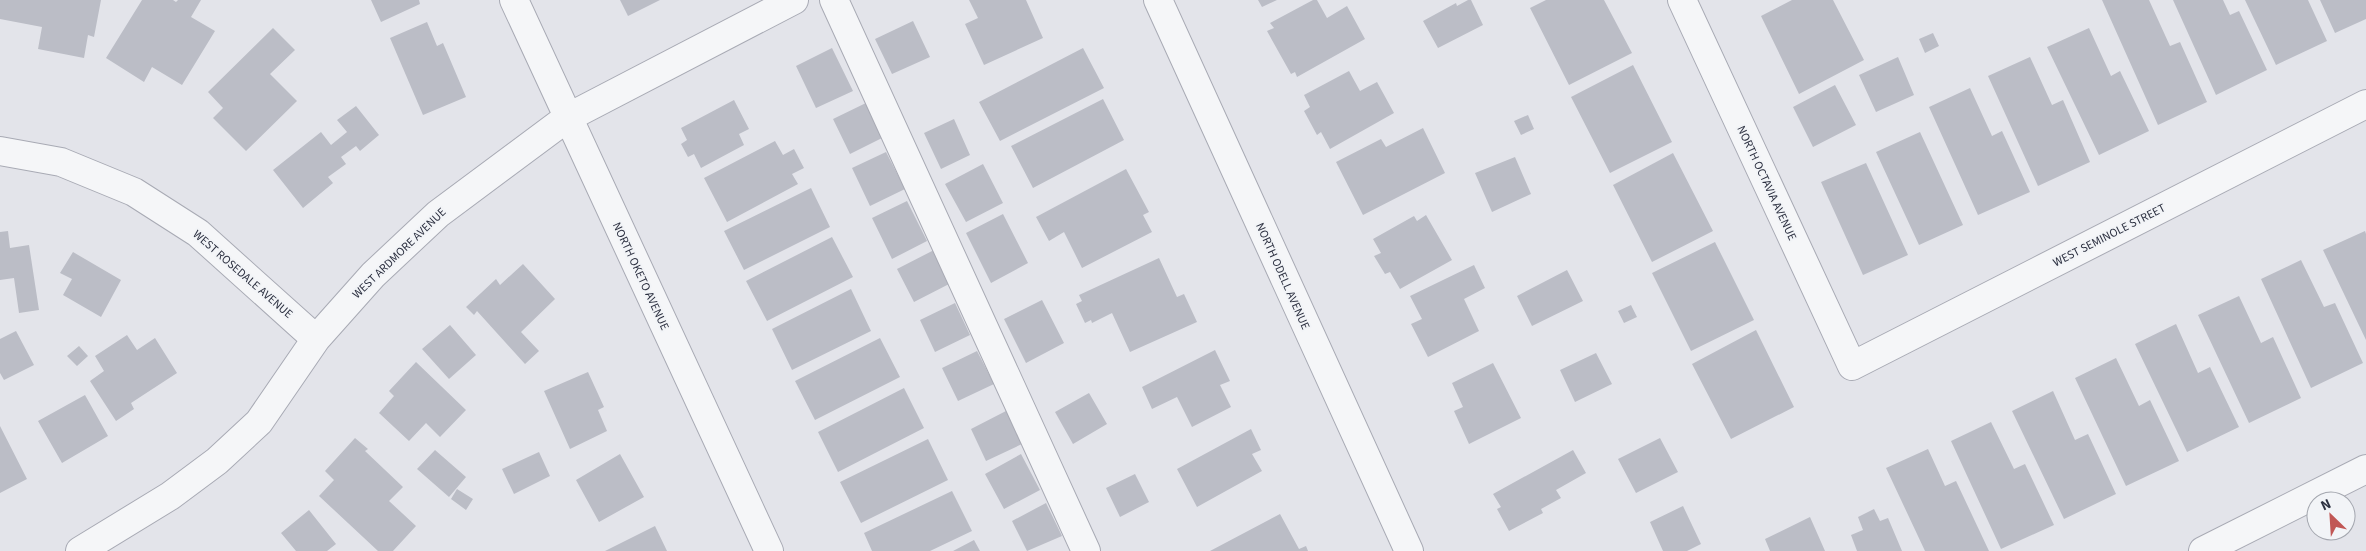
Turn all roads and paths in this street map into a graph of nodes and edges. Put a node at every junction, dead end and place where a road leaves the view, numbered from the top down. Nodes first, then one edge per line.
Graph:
1 (514, 0) edge
2 (794, 0) edge
3 (834, 0) edge
4 (1158, 0) edge
5 (1682, 0) edge
6 (2366, 104) edge
7 (567, 118) junction
8 (0, 151) edge
9 (316, 339) junction
10 (1852, 366) joint
11 (2366, 470) edge
12 (80, 551) edge
13 (769, 551) edge
14 (1086, 551) edge
15 (1409, 551) edge
16 (2203, 551) edge

1 - 7 street, NORTH OKETO AVENUE
2 - 7 street, WEST ARDMORE AVENUE
3 - 14 street
4 - 15 street, NORTH ODELL AVENUE
5 - 10 street, NORTH OCTAVIA AVENUE
6 - 10 street, WEST SEMINOLE STREET
7 - 9 street, WEST ARDMORE AVENUE
7 - 13 street, NORTH OKETO AVENUE
8 - 9 street, WEST ROSEDALE AVENUE
9 - 12 street, WEST ARDMORE AVENUE
11 - 16 street

